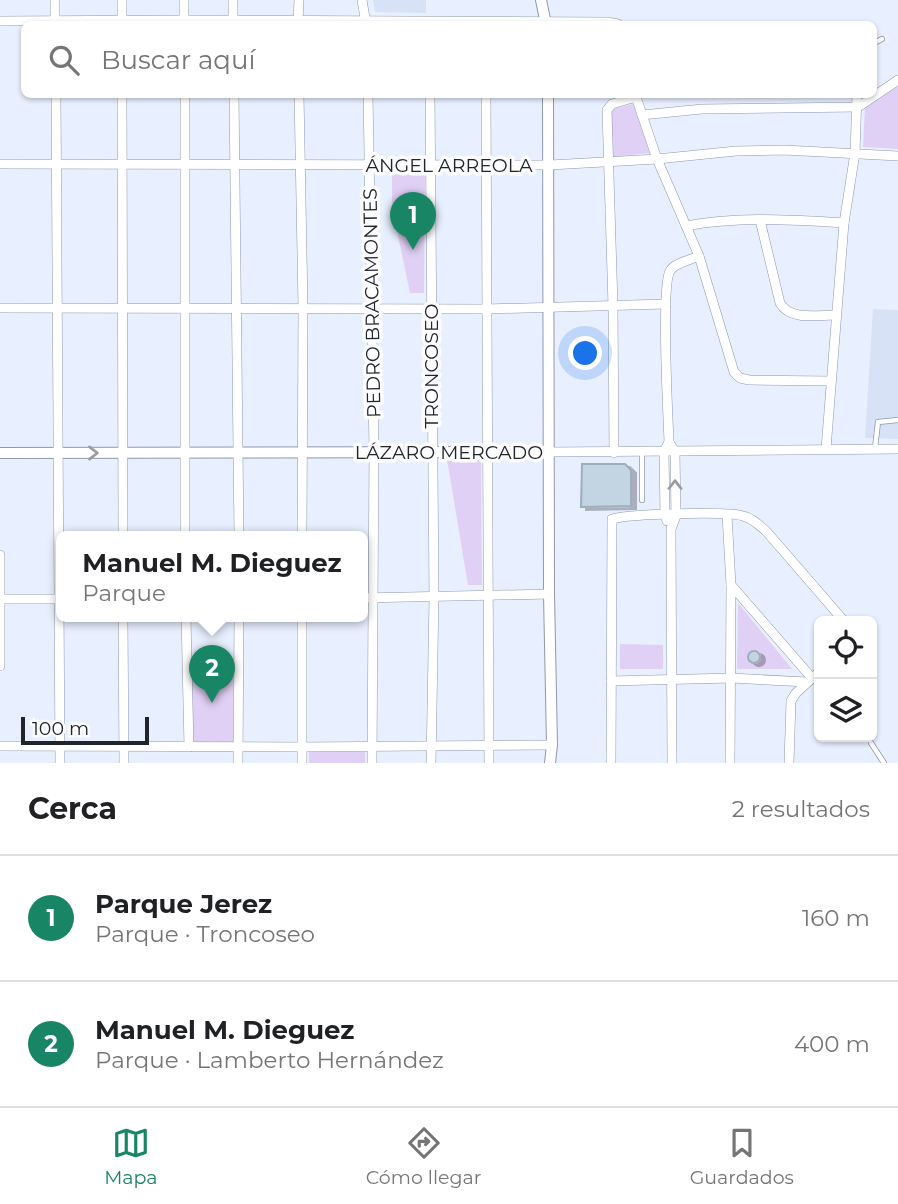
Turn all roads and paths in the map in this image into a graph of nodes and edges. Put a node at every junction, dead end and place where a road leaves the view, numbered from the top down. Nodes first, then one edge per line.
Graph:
1 (55, 0) edge
2 (122, 0) edge
3 (184, 0) edge
4 (233, 0) edge
5 (299, 0) edge
6 (362, 0) edge
7 (541, 0) edge
8 (0, 21) edge
9 (55, 21) edge
10 (122, 21) edge
11 (184, 21) edge
12 (233, 21) edge
13 (298, 21) edge
14 (366, 21) edge
15 (546, 21) edge
16 (21, 22) edge
17 (882, 39) dead end
18 (877, 41) edge
19 (898, 80) edge
20 (877, 94) edge
21 (56, 98) edge
22 (122, 98) edge
23 (185, 98) edge
24 (234, 98) edge
25 (299, 98) edge
26 (368, 98) edge
27 (430, 98) edge
28 (486, 98) edge
29 (548, 98) edge
30 (630, 98) edge
31 (636, 98) edge
32 (857, 98) edge
33 (871, 98) edge
34 (858, 107) junction
35 (642, 115) junction
36 (855, 153) junction
37 (898, 156) edge
38 (657, 159) junction
39 (608, 162) junction
40 (0, 164) edge
41 (56, 164) junction
42 (186, 164) junction
43 (122, 165) junction
44 (235, 165) junction
45 (299, 165) junction
46 (429, 165) junction
47 (486, 165) junction
48 (550, 165) junction
49 (371, 166) junction
50 (760, 220) junction
51 (844, 223) junction
52 (686, 226) junction
53 (699, 256) junction
54 (666, 304) junction
55 (613, 306) junction
56 (184, 307) junction
57 (303, 307) junction
58 (549, 307) junction
59 (0, 308) edge
60 (58, 308) junction
61 (236, 308) junction
62 (372, 308) junction
63 (122, 309) junction
64 (432, 309) junction
65 (486, 309) junction
66 (836, 315) junction
67 (831, 381) junction
68 (898, 420) edge
69 (669, 442) junction
70 (826, 449) junction
71 (875, 449) junction
72 (898, 449) edge
73 (374, 451) junction
74 (185, 452) junction
75 (238, 452) junction
76 (301, 452) junction
77 (486, 452) junction
78 (549, 452) junction
79 (642, 452) junction
80 (664, 452) junction
81 (675, 452) junction
82 (0, 453) edge
83 (58, 453) junction
84 (122, 453) junction
85 (431, 453) junction
86 (614, 453) junction
87 (642, 500) dead end
88 (727, 515) junction
89 (670, 516) junction
90 (59, 531) edge
91 (123, 531) edge
92 (185, 531) edge
93 (239, 531) edge
94 (302, 531) edge
95 (0, 555) edge
96 (731, 585) junction
97 (548, 594) junction
98 (487, 596) junction
99 (368, 598) edge
100 (434, 598) junction
101 (0, 599) edge
102 (56, 599) edge
103 (840, 616) edge
104 (60, 622) edge
105 (123, 622) edge
106 (186, 622) edge
107 (239, 622) edge
108 (302, 622) edge
109 (0, 666) edge
110 (813, 677) edge
111 (731, 678) junction
112 (671, 679) junction
113 (611, 681) junction
114 (872, 743) dead end
115 (552, 744) junction
116 (488, 745) junction
117 (0, 746) edge
118 (373, 746) junction
119 (431, 746) junction
120 (60, 747) junction
121 (124, 747) junction
122 (189, 747) junction
123 (237, 747) junction
124 (302, 747) junction
125 (60, 763) edge
126 (124, 763) edge
127 (238, 763) edge
128 (302, 763) edge
129 (372, 763) edge
130 (430, 763) edge
131 (489, 763) edge
132 (550, 763) edge
133 (611, 763) edge
134 (672, 763) edge
135 (730, 763) edge
136 (789, 763) edge
137 (884, 763) edge

1 - 9 street
2 - 10 street
3 - 11 street
4 - 12 street
5 - 13 street
6 - 14 street
7 - 15 street
8 - 16 street
17 - 18 lane
19 - 20 street
21 - 41 street
22 - 43 street
23 - 42 street
24 - 44 street
25 - 45 street
26 - 49 street, PEDRO BRACAMONTES
27 - 46 street, TRONCOSEO
28 - 47 street
29 - 48 street
30 - 39 street
31 - 35 street
32 - 34 street
33 - 34 street
34 - 35 street
34 - 36 street
35 - 38 street
36 - 37 street, ÁNGEL ARREOLA
36 - 38 street, ÁNGEL ARREOLA
36 - 51 street
38 - 39 street, ÁNGEL ARREOLA
38 - 52 street
39 - 48 street, ÁNGEL ARREOLA
39 - 55 street
40 - 41 street, ÁNGEL ARREOLA
41 - 43 street, ÁNGEL ARREOLA
41 - 60 street
42 - 43 street, ÁNGEL ARREOLA
42 - 44 street, ÁNGEL ARREOLA
42 - 56 street
43 - 63 street
44 - 45 street, ÁNGEL ARREOLA
44 - 61 street
45 - 49 street, ÁNGEL ARREOLA
45 - 57 street
46 - 47 street, ÁNGEL ARREOLA
46 - 49 street, ÁNGEL ARREOLA
46 - 64 street, TRONCOSEO
47 - 48 street, ÁNGEL ARREOLA
47 - 65 street
48 - 58 street
49 - 62 street, PEDRO BRACAMONTES
50 - 51 street
50 - 52 street
50 - 66 street
51 - 66 street
52 - 53 street
53 - 54 street
53 - 67 street
54 - 55 street
54 - 69 street
55 - 58 street
55 - 86 street
56 - 61 street
56 - 63 street
56 - 74 street
57 - 61 street
57 - 62 street
57 - 76 street
58 - 65 street
58 - 78 street
59 - 60 street
60 - 63 street
60 - 83 street
61 - 75 street
62 - 64 street
62 - 73 street, PEDRO BRACAMONTES
63 - 84 street
64 - 65 street
64 - 85 street, TRONCOSEO
65 - 77 street
66 - 67 street
67 - 70 street
68 - 71 lane
69 - 80 street
69 - 81 street
70 - 71 street, LÁZARO MERCADO
70 - 81 street, LÁZARO MERCADO
71 - 72 street, LÁZARO MERCADO
73 - 76 street, LÁZARO MERCADO
73 - 85 street, LÁZARO MERCADO
73 - 99 street, PEDRO BRACAMONTES
74 - 75 street, LÁZARO MERCADO
74 - 84 street, LÁZARO MERCADO
74 - 92 street
75 - 76 street, LÁZARO MERCADO
75 - 93 street
76 - 94 street
77 - 78 street, LÁZARO MERCADO
77 - 85 street, LÁZARO MERCADO
77 - 98 street
78 - 86 street, LÁZARO MERCADO
78 - 97 street
79 - 80 street, LÁZARO MERCADO
79 - 86 street, LÁZARO MERCADO
79 - 87 lane
80 - 81 street, LÁZARO MERCADO
80 - 89 street
89 -> 81 street
82 - 83 street, LÁZARO MERCADO
83 -> 84 street, LÁZARO MERCADO
83 - 90 street
84 - 91 street
85 - 100 street, TRONCOSEO
88 - 89 street
88 - 96 street
88 - 103 street
89 - 112 street
89 - 113 street
95 - 101 street
96 - 110 street
96 - 111 street
97 - 98 street
97 - 115 street
98 - 100 street
98 - 116 street
99 - 100 street
99 - 118 street, PEDRO BRACAMONTES
100 - 119 street, TRONCOSEO
101 - 102 street
101 - 109 street
104 - 120 street
105 - 121 street
106 - 122 street
107 - 123 street
108 - 124 street
110 - 111 street
110 - 136 street
111 - 112 street
111 - 135 street
112 - 113 street
112 - 134 street
113 - 133 street
114 - 137 lane
115 - 116 street
115 - 132 street
116 - 119 street
116 - 131 street
117 - 120 street
118 - 119 street
118 - 124 street
118 - 129 street, PEDRO BRACAMONTES
119 - 130 street, TRONCOSEO
120 - 121 street
120 - 125 street
121 - 122 street
121 - 126 street
122 - 123 street
123 - 124 street
123 - 127 street
124 - 128 street

